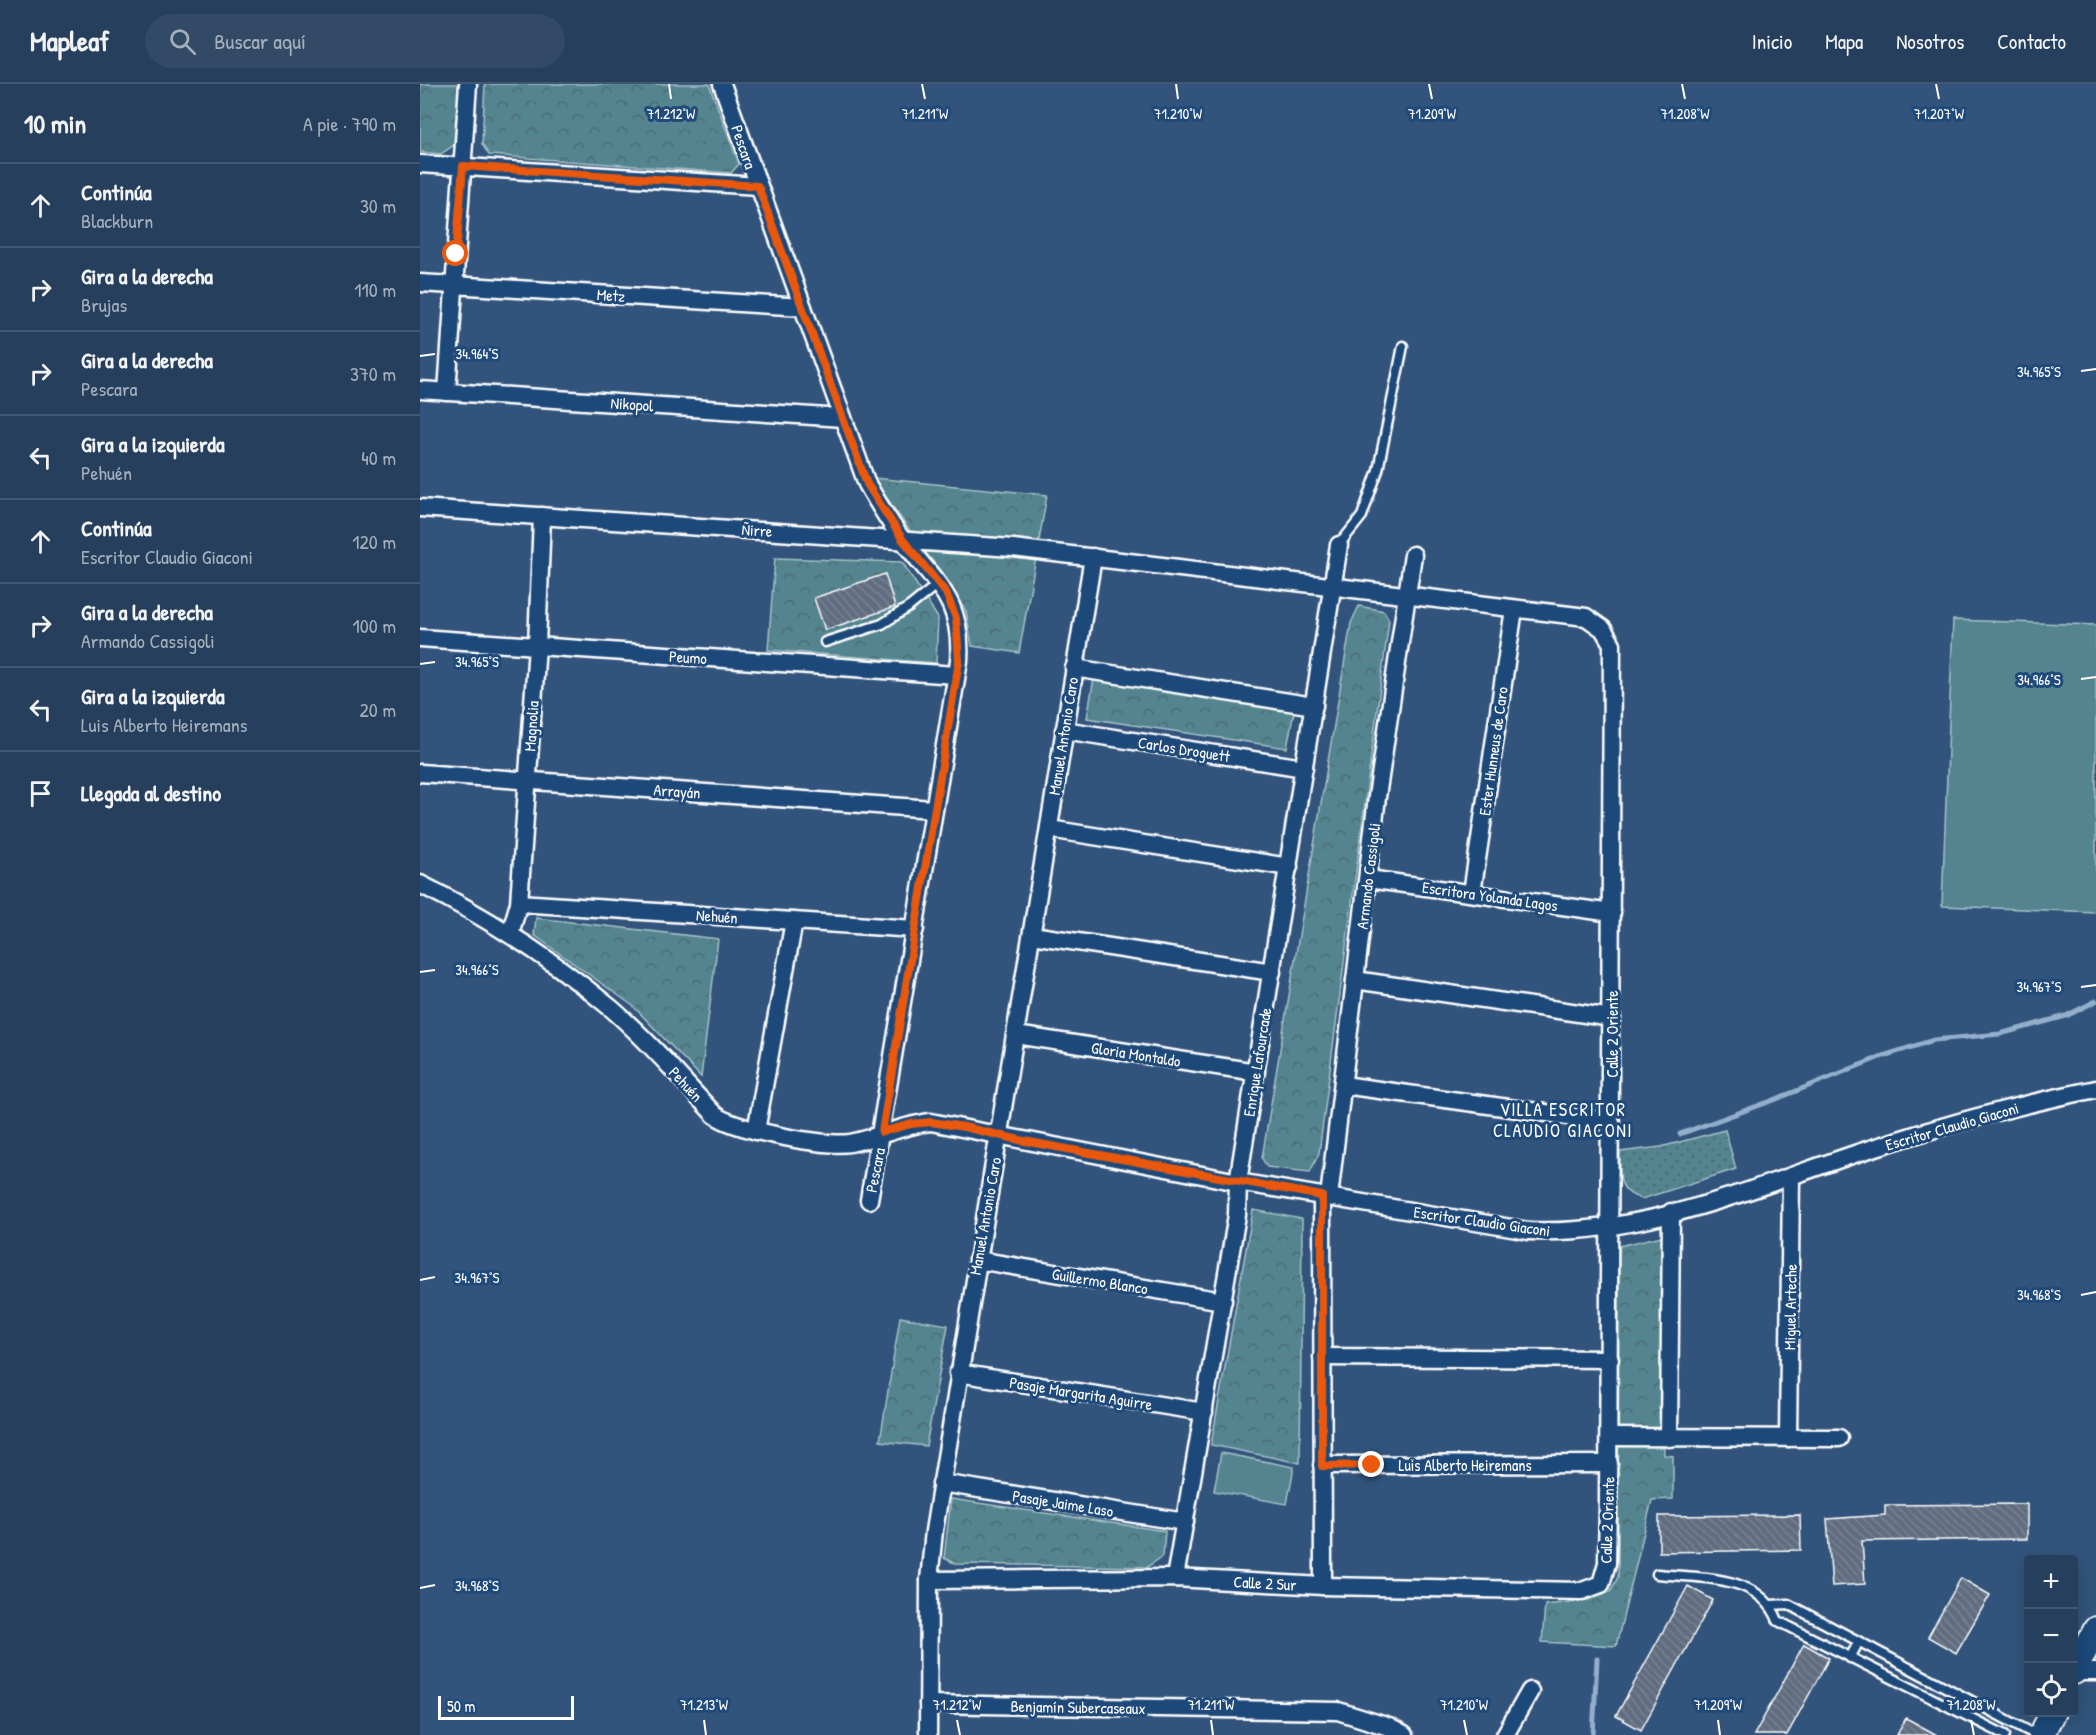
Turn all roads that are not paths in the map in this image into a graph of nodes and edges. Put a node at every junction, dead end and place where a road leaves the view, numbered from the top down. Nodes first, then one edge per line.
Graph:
1 (468, 84) edge
2 (722, 84) edge
3 (420, 164) edge
4 (463, 166) junction
5 (758, 186) junction
6 (420, 283) edge
7 (454, 285) junction
8 (803, 308) junction
9 (1403, 346) dead end
10 (420, 390) edge
11 (447, 392) junction
12 (843, 418) junction
13 (420, 508) edge
14 (542, 516) junction
15 (903, 540) junction
16 (1339, 545) joint
17 (1413, 555) dead end
18 (1093, 557) junction
19 (939, 582) junction
20 (1333, 587) junction
21 (1408, 596) junction
22 (1514, 609) junction
23 (1603, 629) joint
24 (420, 638) edge
25 (825, 642) dead end
26 (537, 646) junction
27 (1074, 668) junction
28 (956, 675) junction
29 (1314, 706) junction
30 (1064, 730) junction
31 (1304, 768) junction
32 (420, 773) edge
33 (528, 780) junction
34 (933, 809) junction
35 (1048, 829) junction
36 (1288, 867) junction
37 (1368, 879) junction
38 (420, 884) edge
39 (1472, 894) junction
40 (519, 903) junction
41 (1612, 913) junction
42 (794, 921) junction
43 (915, 929) junction
44 (510, 934) junction
45 (1032, 935) junction
46 (1272, 972) junction
47 (1355, 980) junction
48 (1612, 1017) junction
49 (1016, 1035) junction
50 (1256, 1072) junction
51 (1343, 1085) junction
52 (2096, 1089) edge
53 (1611, 1122) junction
54 (756, 1131) junction
55 (882, 1132) junction
56 (999, 1136) junction
57 (1791, 1177) junction
58 (1238, 1182) junction
59 (1325, 1197) junction
60 (869, 1200) dead end
61 (1671, 1212) junction
62 (1611, 1227) junction
63 (977, 1260) junction
64 (1223, 1301) junction
65 (1322, 1357) junction
66 (1610, 1359) junction
67 (958, 1373) junction
68 (1204, 1412) junction
69 (1609, 1437) junction
70 (1669, 1438) junction
71 (1788, 1438) junction
72 (1839, 1438) dead end
73 (1608, 1464) junction
74 (1322, 1466) junction
75 (941, 1483) junction
76 (1185, 1522) junction
77 (1657, 1574) dead end
78 (1175, 1578) junction
79 (929, 1580) junction
80 (1600, 1584) joint
81 (1323, 1586) junction
82 (1772, 1605) junction
83 (2096, 1629) edge
84 (1858, 1642) junction
85 (1885, 1657) junction
86 (1850, 1659) junction
87 (2078, 1664) edge
88 (1877, 1672) junction
89 (2078, 1672) edge
90 (2096, 1672) edge
91 (1530, 1691) dead end
92 (928, 1704) junction
93 (2051, 1717) edge
94 (928, 1735) edge
95 (1404, 1735) edge
96 (1505, 1735) edge
97 (2006, 1735) edge
98 (2036, 1735) edge
99 (2041, 1735) edge

1 - 4 street
2 - 5 street, Pescara
3 - 4 street
4 - 5 street
4 - 7 street
5 - 8 street, Pescara
6 - 7 street, Metz
7 - 8 street, Metz
7 - 11 street
8 - 12 street, Pescara
9 - 16 lane
10 - 11 street, Nikopol
11 - 12 street, Nikopol
12 - 15 street, Pescara
13 - 14 street, Ñirre
14 - 15 street, Ñirre
14 - 26 street, Magnolia
15 - 18 street, Ñirre
15 - 19 street, Pescara
16 - 20 street, Enrique Lafourcade
17 - 21 street, Armando Cassigoli
18 - 20 street, Ñirre
18 - 27 street, Manuel Antonio Caro
19 - 25 lane
19 - 28 street, Pescara
20 - 21 street, Ñirre
20 - 29 street, Enrique Lafourcade
21 - 22 street, Ñirre
21 - 37 street, Armando Cassigoli
22 - 23 street, Ñirre
22 - 39 street, Ester Hunneus de Caro
23 - 41 street, Calle 2 Oriente
24 - 26 street, Peumo
26 - 28 street, Peumo
26 - 33 street, Magnolia
27 - 29 street
27 - 30 street, Manuel Antonio Caro
28 - 34 street, Pescara
29 - 31 street, Enrique Lafourcade
30 - 31 street, Carlos Droguett
30 - 35 street, Manuel Antonio Caro
31 - 36 street, Enrique Lafourcade
32 - 33 street, Arrayán
33 - 34 street, Arrayán
33 - 40 street, Magnolia
34 - 43 street, Pescara
35 - 36 street
35 - 45 street, Manuel Antonio Caro
36 - 46 street, Enrique Lafourcade
37 - 39 street, Escritora Yolanda Lagos
37 - 47 street, Armando Cassigoli
38 - 44 street, Pehuén
39 - 41 street, Escritora Yolanda Lagos
40 - 42 street, Nehuén
40 - 44 street, Magnolia
41 - 48 street, Calle 2 Oriente
42 - 43 street, Nehuén
42 - 54 street
43 - 55 street, Pescara
44 - 54 street, Pehuén
45 - 46 street
45 - 49 street, Manuel Antonio Caro
46 - 50 street, Enrique Lafourcade
47 - 48 street
47 - 51 street, Armando Cassigoli
48 - 53 street, Calle 2 Oriente
49 - 50 street, Gloria Montaldo
49 - 56 street, Manuel Antonio Caro
50 - 58 street, Enrique Lafourcade
51 - 53 street
51 - 59 street, Armando Cassigoli
52 - 57 street, Escritor Claudio Giaconi
53 - 62 street, Calle 2 Oriente
54 - 55 street, Pehuén
55 - 56 street, Pehuén
55 - 60 street, Pescara
56 - 58 street, Escritor Claudio Giaconi
56 - 63 street, Manuel Antonio Caro
57 - 61 street, Escritor Claudio Giaconi
57 - 71 street, Miguel Arteche
58 - 59 street, Escritor Claudio Giaconi
58 - 64 street, Enrique Lafourcade
59 - 62 street, Escritor Claudio Giaconi
59 - 65 street, Armando Cassigoli
61 - 62 street, Escritor Claudio Giaconi
61 - 70 street
62 - 66 street, Calle 2 Oriente
63 - 64 street, Guillermo Blanco
63 - 67 street, Manuel Antonio Caro
64 - 68 street, Enrique Lafourcade
65 - 66 street
65 - 74 street, Armando Cassigoli
66 - 69 street, Calle 2 Oriente
67 - 68 street, Pasaje Margarita Aguirre
67 - 75 street, Manuel Antonio Caro
68 - 76 street, Enrique Lafourcade
69 - 70 street
69 - 73 street, Calle 2 Oriente
70 - 71 street
71 - 72 street
73 - 74 street, Luis Alberto Heiremans
73 - 80 street, Calle 2 Oriente
74 - 81 street, Armando Cassigoli
75 - 76 street, Pasaje Jaime Laso
75 - 79 street, Manuel Antonio Caro
76 - 78 street, Enrique Lafourcade
77 - 82 lane
78 - 79 street, Calle 2 Sur
78 - 81 street, Calle 2 Sur
79 - 92 street, Manuel Antonio Caro
80 - 81 street, Calle 2 Sur
82 - 84 lane
82 - 86 lane
83 - 87 main road
84 - 85 lane
84 - 86 lane
85 - 88 lane
85 - 98 lane
86 - 88 lane
88 - 97 lane
89 - 90 street
91 - 96 street
92 - 94 street, Manuel Antonio Caro
92 - 95 street, Benjamín Subercaseaux
93 - 99 main road

